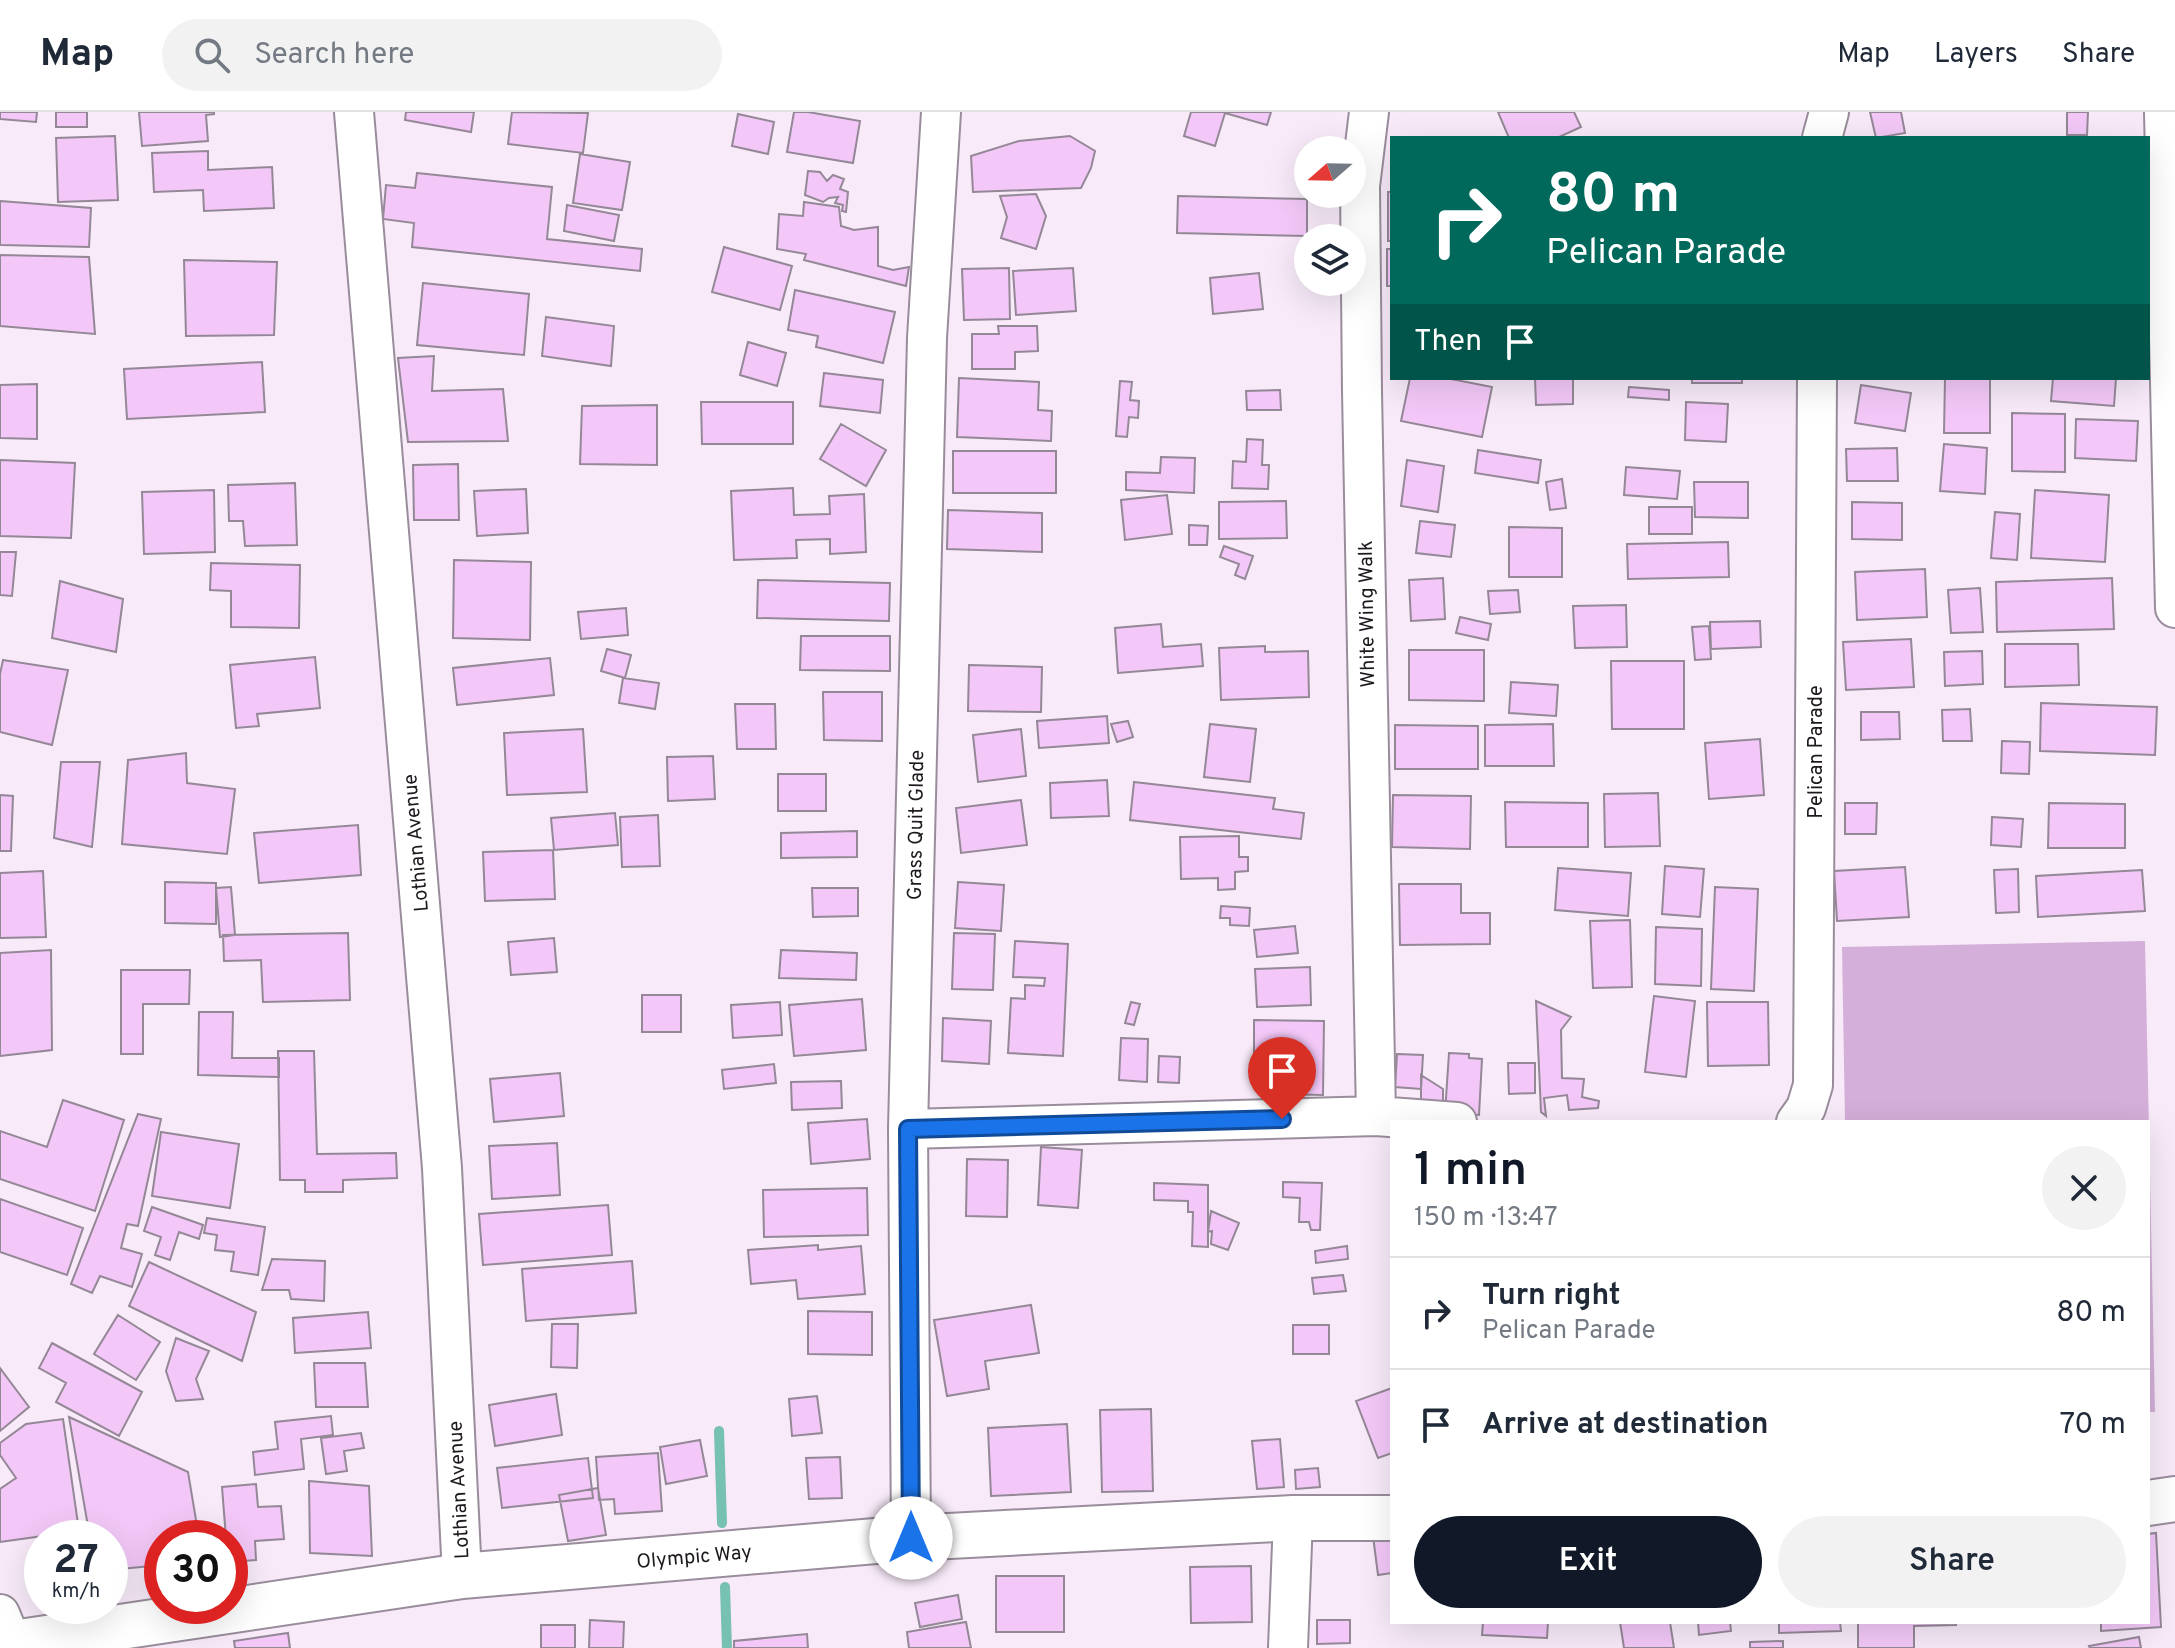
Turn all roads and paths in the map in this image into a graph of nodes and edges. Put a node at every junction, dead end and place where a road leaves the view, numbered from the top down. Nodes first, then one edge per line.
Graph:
1 (354, 112) edge
2 (941, 112) edge
3 (1369, 112) edge
4 (1829, 112) edge
5 (2168, 119) edge
6 (1822, 136) edge
7 (1817, 380) edge
8 (2174, 584) edge
9 (1376, 1116) junction
10 (1430, 1120) edge
11 (1797, 1120) edge
12 (908, 1129) junction
13 (2175, 1499) edge
14 (2150, 1503) edge
15 (1293, 1518) junction
16 (1390, 1518) edge
17 (911, 1538) junction
18 (462, 1576) junction
19 (7, 1638) edge
20 (1288, 1648) edge

1 - 18 street, Lothian Avenue
2 - 12 street, Grass Quit Glade
3 - 9 street, White Wing Walk
4 - 6 street
5 - 8 street
7 - 11 street, Pelican Parade
9 - 10 street
9 - 12 street
12 - 17 street, Grass Quit Glade
13 - 14 street
15 - 16 street, Olympic Way
15 - 17 street, Olympic Way
15 - 20 street
17 - 18 street, Olympic Way
18 - 19 street, Olympic Way

